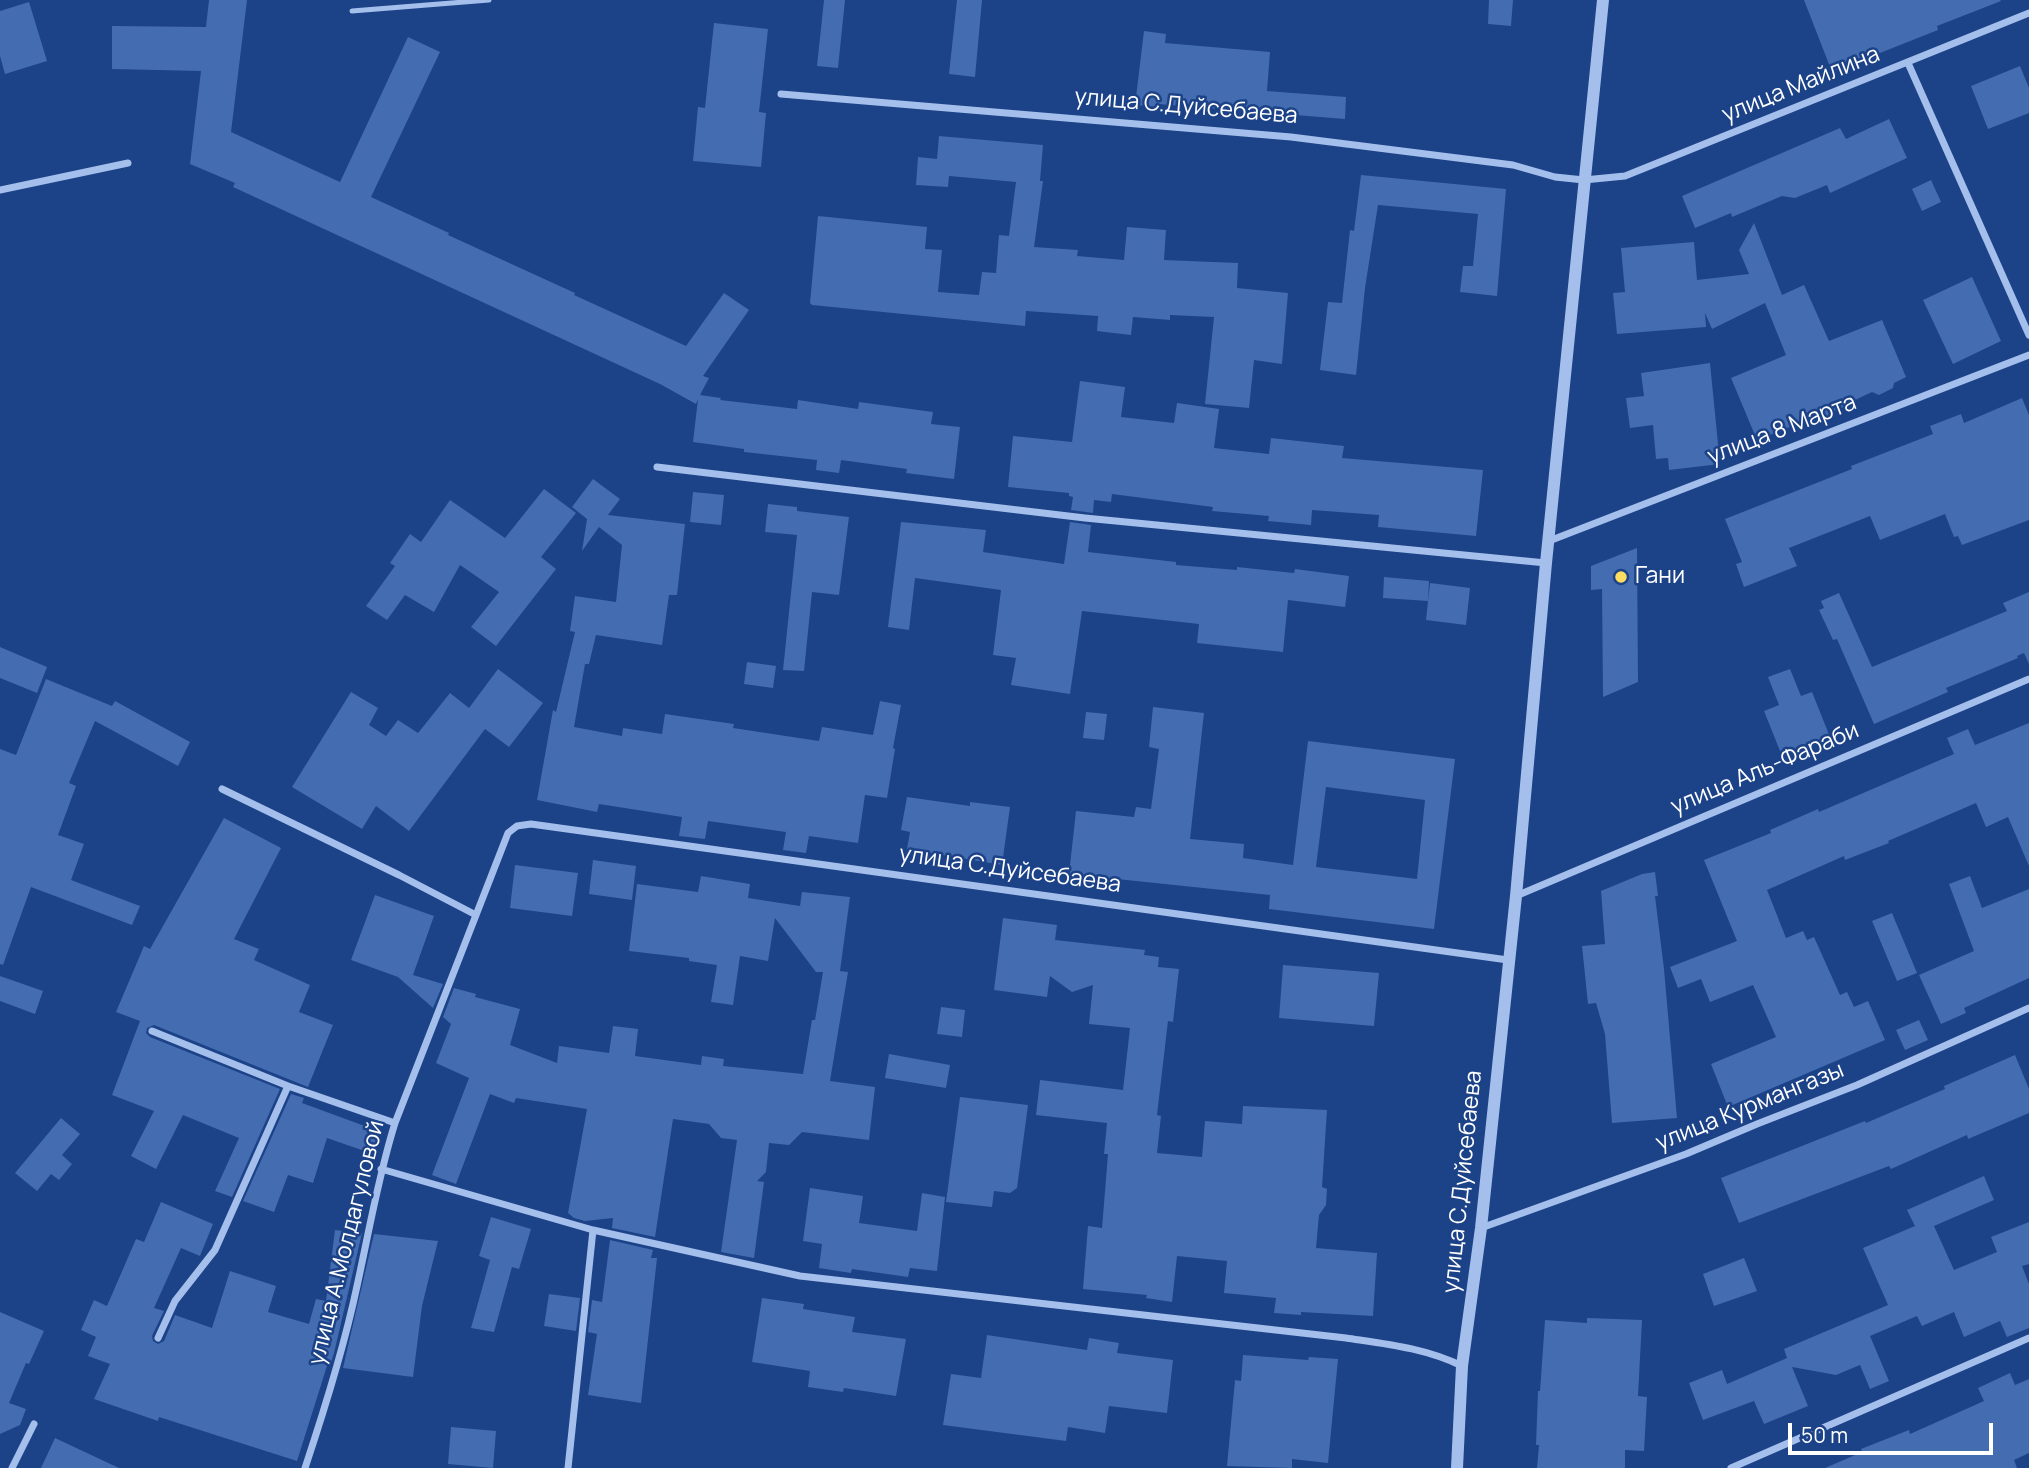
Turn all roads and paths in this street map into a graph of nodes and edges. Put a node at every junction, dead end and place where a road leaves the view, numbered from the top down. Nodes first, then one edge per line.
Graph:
1 (488, 0) edge
2 (1603, 0) edge
3 (352, 11) dead end
4 (2029, 13) edge
5 (1908, 63) junction
6 (781, 94) dead end
7 (128, 163) dead end
8 (1584, 180) junction
9 (0, 190) edge
10 (2029, 335) edge
11 (2029, 355) edge
12 (657, 467) dead end
13 (1549, 541) junction
14 (1546, 563) junction
15 (2029, 679) edge
16 (222, 789) dead end
17 (508, 833) joint
18 (1516, 896) junction
19 (476, 915) junction
20 (1508, 960) junction
21 (2029, 1009) edge
22 (152, 1031) dead end
23 (288, 1086) junction
24 (395, 1124) junction
25 (381, 1169) junction
26 (1481, 1228) junction
27 (593, 1230) junction
28 (158, 1338) dead end
29 (2029, 1338) edge
30 (1462, 1366) junction
31 (34, 1424) dead end
32 (12, 1468) edge
33 (305, 1468) edge
34 (568, 1468) edge
35 (1457, 1468) edge
36 (1731, 1468) edge

1 - 3 lane
2 - 8 street, улица С.Дуйсебаева
4 - 5 street, улица Майлина
5 - 8 street, улица Майлина
5 - 10 street
6 - 8 street, улица С.Дуйсебаева
7 - 9 street
8 - 13 street, улица С.Дуйсебаева
11 - 13 street, улица 8 Марта
12 - 14 street
13 - 14 street, улица С.Дуйсебаева
14 - 18 street, улица С.Дуйсебаева
15 - 18 street, улица Аль-Фараби
16 - 19 street
17 - 19 street, улица А.Молдагуловой
17 - 20 street, улица С.Дуйсебаева
18 - 20 street, улица С.Дуйсебаева
19 - 24 street, улица А.Молдагуловой
20 - 26 street, улица С.Дуйсебаева
21 - 26 street, улица Курмангазы
22 - 23 street
23 - 24 street
23 - 28 street
24 - 25 street, улица А.Молдагуловой
25 - 27 street
25 - 33 street, улица А.Молдагуловой
26 - 30 street, улица С.Дуйсебаева
27 - 30 street
27 - 34 street
29 - 36 street
30 - 35 street, улица С.Дуйсебаева
31 - 32 street

